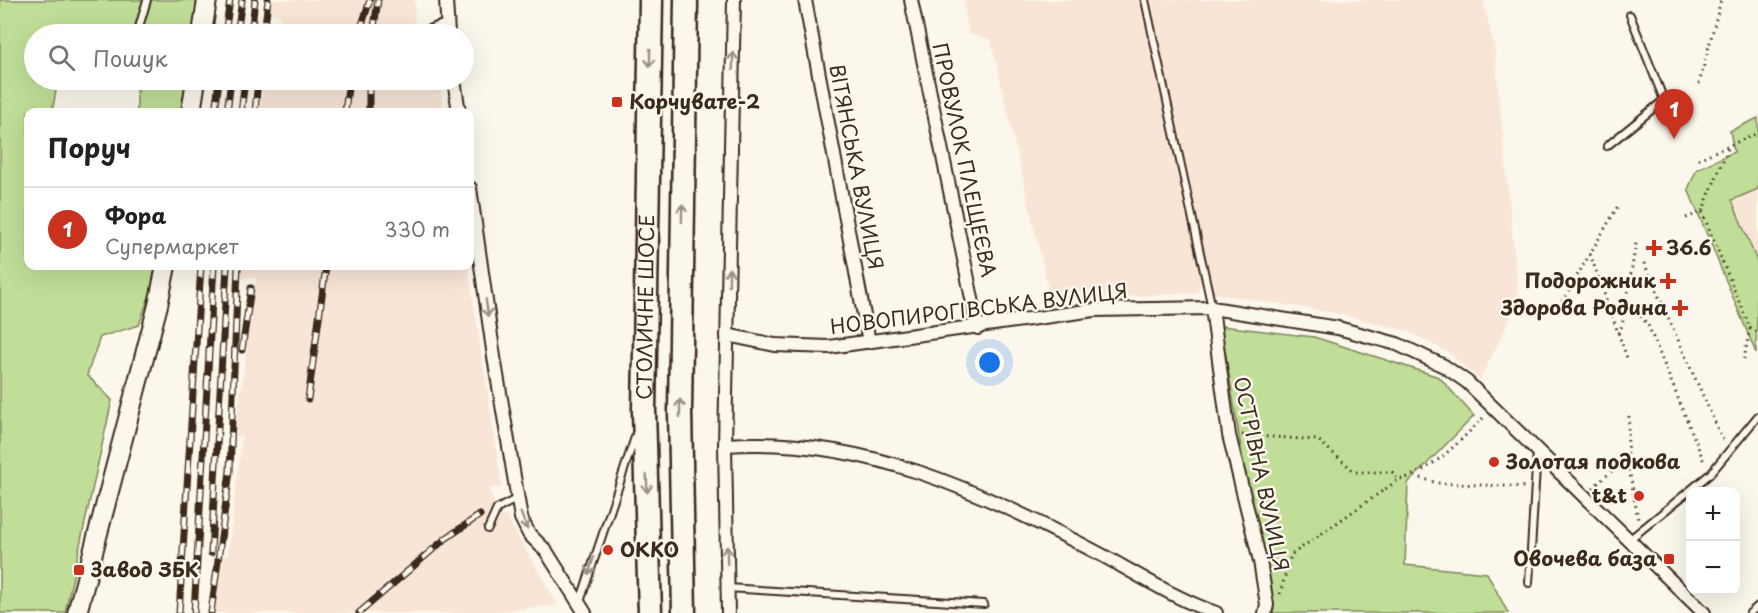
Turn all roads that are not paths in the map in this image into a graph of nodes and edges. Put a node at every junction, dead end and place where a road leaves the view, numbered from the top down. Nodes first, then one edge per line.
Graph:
1 (147, 0) edge
2 (207, 0) edge
3 (446, 0) edge
4 (651, 0) edge
5 (686, 0) edge
6 (703, 0) edge
7 (734, 0) edge
8 (805, 0) edge
9 (911, 0) edge
10 (1145, 0) edge
11 (1630, 15) dead end
12 (140, 24) edge
13 (203, 24) edge
14 (447, 24) edge
15 (685, 37) junction
16 (194, 90) edge
17 (456, 90) edge
18 (192, 108) edge
19 (458, 108) edge
20 (1607, 146) dead end
21 (474, 215) edge
22 (165, 270) edge
23 (1212, 308) junction
24 (978, 328) junction
25 (728, 335) junction
26 (868, 342) junction
27 (644, 411) junction
28 (1758, 416) edge
29 (725, 444) junction
30 (1537, 451) junction
31 (516, 499) junction
32 (488, 530) dead end
33 (1628, 540) junction
34 (1529, 583) dead end
35 (727, 588) junction
36 (984, 604) dead end
37 (1758, 606) edge
38 (582, 608) edge
39 (77, 613) edge
40 (650, 613) edge
41 (684, 613) edge
42 (728, 613) edge
43 (1216, 613) edge
44 (1265, 613) edge
45 (1704, 613) edge
46 (1750, 613) edge

1 - 12 lane
2 - 13 street
3 - 14 street
4 -> 27 highway, СТОЛИЧНЕ ШОСЕ
5 - 15 highway, СТОЛИЧНЕ ШОСЕ
6 - 15 highway
25 -> 7 street
8 - 26 street, ВІТЯНСЬКА ВУЛИЦЯ
9 - 24 street, ПРОВУЛОК ПЛЕЩЕЄВА
10 - 23 lane
11 - 20 lane
41 -> 15 highway, СТОЛИЧНЕ ШОСЕ
16 - 18 street
17 - 19 street
21 -> 31 street
22 - 39 street
23 - 24 street, НОВОПИРОГІВСЬКА ВУЛИЦЯ
23 - 30 street, НОВОПИРОГІВСЬКА ВУЛИЦЯ
23 - 44 street, ОСТРІВНА ВУЛИЦЯ
24 - 26 street, НОВОПИРОГІВСЬКА ВУЛИЦЯ
25 - 26 street, НОВОПИРОГІВСЬКА ВУЛИЦЯ
25 - 29 street
27 -> 38 lane
27 -> 40 highway, СТОЛИЧНЕ ШОСЕ
28 - 33 lane
35 -> 29 street
29 - 43 street
30 - 33 street, НОВОПИРОГІВСЬКА ВУЛИЦЯ
30 - 34 lane
31 - 32 lane
31 -> 38 street
33 - 45 street, НОВОПИРОГІВСЬКА ВУЛИЦЯ
35 - 36 lane
35 - 42 street
37 - 46 lane

